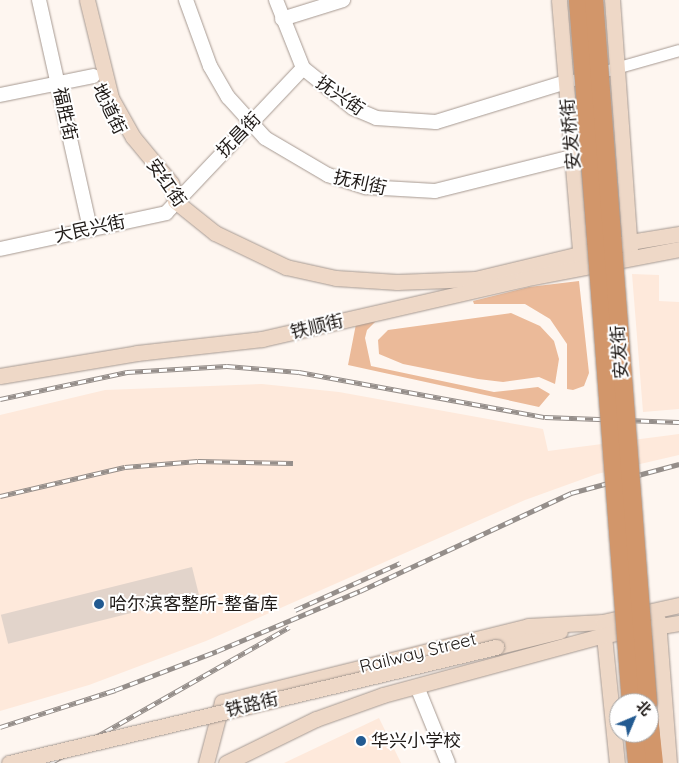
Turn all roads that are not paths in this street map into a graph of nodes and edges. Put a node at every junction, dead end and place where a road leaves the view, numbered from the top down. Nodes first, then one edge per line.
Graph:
1 (40, 0) edge
2 (77, 0) edge
3 (87, 0) edge
4 (186, 0) edge
5 (276, 0) edge
6 (343, 0) edge
7 (559, 0) edge
8 (578, 0) edge
9 (594, 0) edge
10 (612, 0) edge
11 (282, 19) junction
12 (679, 50) edge
13 (303, 68) junction
14 (616, 68) junction
15 (94, 76) junction
16 (58, 82) junction
17 (566, 82) junction
18 (0, 95) edge
19 (250, 123) junction
20 (621, 145) junction
21 (574, 156) junction
22 (175, 202) junction
23 (90, 228) junction
24 (679, 234) edge
25 (630, 242) junction
26 (0, 248) edge
27 (679, 249) edge
28 (631, 257) junction
29 (581, 260) junction
30 (397, 282) joint
31 (0, 376) edge
32 (679, 606) edge
33 (657, 611) junction
34 (679, 623) edge
35 (658, 628) junction
36 (603, 629) junction
37 (497, 651) junction
38 (418, 689) dead end
39 (630, 693) edge
40 (647, 693) edge
41 (635, 743) edge
42 (652, 743) edge
43 (9, 763) edge
44 (43, 763) edge
45 (206, 763) edge
46 (226, 763) edge
47 (448, 763) edge
48 (617, 763) edge
49 (637, 763) edge
50 (654, 763) edge
51 (669, 763) edge

1 - 16 street, 福胜街
2 - 15 main road, 地道街
3 - 22 main road, 安红街
4 - 19 street, 抚利街
5 - 11 street, 抚兴街
6 - 11 street
7 - 17 main road, 安发桥街
8 - 39 highway, 安发街, bridge
9 - 40 highway, 安发街, bridge
10 - 14 main road
11 - 13 street, 抚兴街
12 - 14 street
13 - 17 street, 抚兴街
13 - 19 street, 抚昌街
14 - 17 street
14 - 20 main road
15 - 16 street
15 - 22 main road, 地道街
16 - 18 street
16 - 23 street, 福胜街
17 - 21 main road, 安发桥街
19 - 21 street, 抚利街
19 - 22 street, 抚昌街
20 - 21 street, 抚利街
20 - 25 main road
21 - 29 main road, 安发桥街
22 - 23 street, 大民兴街
22 - 30 main road, 安红街
23 - 26 street, 大民兴街
24 - 25 main road, 铁顺街
25 - 28 main road
25 - 29 main road, 铁顺街
27 - 28 main road, 铁顺街
28 - 29 main road, 铁顺街
29 - 30 main road, 铁顺街
29 - 31 main road, 铁顺街
32 - 33 main road, Railway Street
33 - 35 main road
33 - 36 main road, Railway Street
34 - 35 main road, 铁路街
35 - 36 main road, 铁路街
35 - 51 main road
36 - 37 main road
36 - 45 main road, Railway Street
36 - 46 main road, 铁路街
36 - 48 main road
37 - 43 main road, 铁路街, bridge
37 - 44 main road
38 - 47 street
41 - 49 highway
42 - 50 highway

